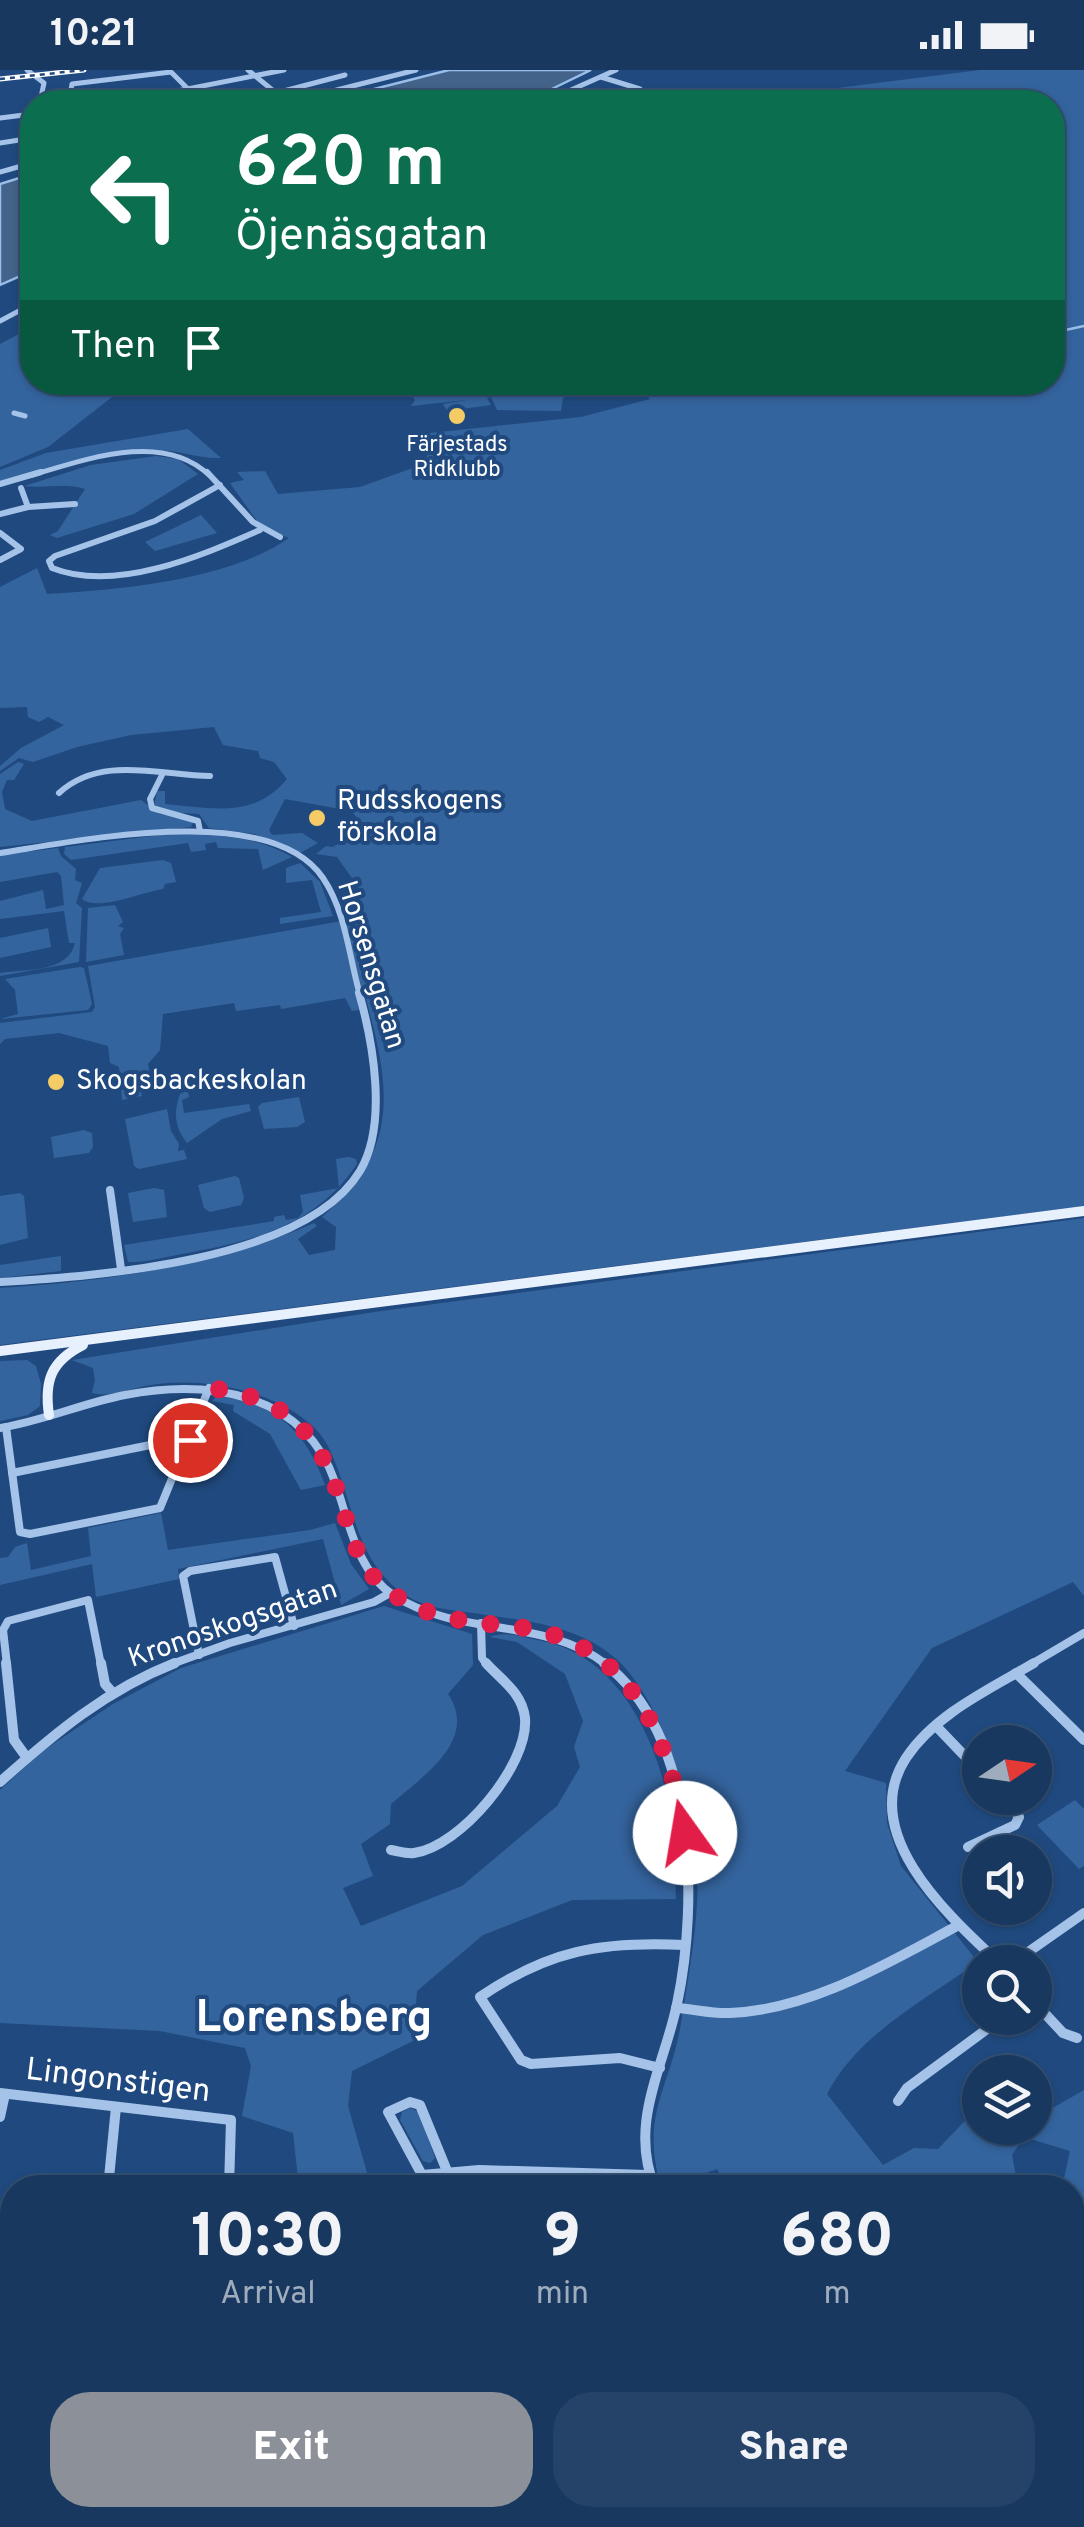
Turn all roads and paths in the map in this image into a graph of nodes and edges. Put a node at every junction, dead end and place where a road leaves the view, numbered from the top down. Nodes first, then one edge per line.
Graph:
1 (27, 70) edge
2 (248, 70) edge
3 (284, 70) edge
4 (336, 70) edge
5 (416, 70) edge
6 (616, 70) edge
7 (370, 71) edge
8 (599, 76) junction
9 (255, 77) junction
10 (366, 83) junction
11 (675, 87) dead end
12 (640, 89) junction
13 (43, 90) edge
14 (70, 90) edge
15 (189, 90) joint
16 (272, 90) edge
17 (288, 90) edge
18 (337, 90) edge
19 (569, 90) edge
20 (636, 90) edge
21 (645, 90) edge
22 (664, 90) edge
23 (14, 412) dead end
24 (25, 416) dead end
25 (0, 484) edge
26 (220, 485) junction
27 (21, 488) dead end
28 (75, 504) dead end
29 (28, 507) junction
30 (0, 514) edge
31 (260, 530) junction
32 (0, 533) edge
33 (280, 537) dead end
34 (0, 560) edge
35 (163, 773) junction
36 (210, 776) dead end
37 (59, 794) dead end
38 (200, 831) junction
39 (0, 853) edge
40 (110, 1190) dead end
41 (1084, 1214) edge
42 (121, 1269) junction
43 (0, 1282) edge
44 (83, 1346) junction
45 (0, 1354) edge
46 (210, 1388) junction
47 (49, 1415) junction
48 (3, 1428) edge
49 (190, 1440) junction
50 (12, 1473) junction
51 (390, 1593) junction
52 (481, 1624) junction
53 (294, 1626) junction
54 (1084, 1633) edge
55 (199, 1655) junction
56 (1016, 1673) junction
57 (112, 1692) junction
58 (936, 1726) junction
59 (1084, 1740) edge
60 (962, 1753) edge
61 (27, 1758) junction
62 (0, 1782) edge
63 (1018, 1815) edge
64 (994, 1835) edge
65 (391, 1850) dead end
66 (1084, 1912) edge
67 (958, 1925) junction
68 (685, 1945) junction
69 (980, 1945) edge
70 (1038, 1945) edge
71 (676, 2008) junction
72 (1052, 2021) edge
73 (979, 2035) edge
74 (1077, 2038) dead end
75 (660, 2068) junction
76 (2, 2093) edge
77 (898, 2102) dead end
78 (116, 2107) junction
79 (0, 2118) edge
80 (447, 2171) junction
81 (109, 2175) edge
82 (229, 2175) edge
83 (648, 2175) joint

1 - 13 street
2 - 9 street
3 - 9 street
4 - 17 street
5 - 10 street
6 - 8 street
7 - 10 street
8 - 12 street
8 - 19 street
9 - 15 street
9 - 16 street
10 - 18 street
11 - 22 street
12 - 20 street
12 - 21 street
14 - 15 street
23 - 24 street
25 - 26 street
26 - 31 street
26 - 31 street
27 - 29 street
28 - 29 street
29 - 30 street
31 - 33 street
32 - 34 street
35 - 36 street
35 - 37 street
35 - 38 street, Horsensgatan
38 - 39 street, Horsensgatan
38 - 42 street, Horsensgatan
40 - 42 street
41 - 44 main road
41 - 45 main road
42 - 43 street, Horsensgatan
44 - 45 main road
44 - 47 main road
46 - 47 street
46 - 49 street
46 - 51 street
47 - 48 street
48 - 50 street
49 - 50 street
49 - 50 street
51 - 52 street
51 - 53 street, Kronoskogsgatan
52 - 65 street
52 - 68 street
53 - 55 street, Kronoskogsgatan
53 - 55 street
54 - 56 street
55 - 57 street, Kronoskogsgatan
56 - 58 street
56 - 59 street
57 - 61 street, Kronoskogsgatan
57 - 61 street
58 - 60 street
58 - 67 street
61 - 62 street, Kronoskogsgatan
63 - 64 street
66 - 70 street
67 - 69 street
67 - 71 street
68 - 71 street
68 - 75 street
71 - 75 street
72 - 74 street
73 - 77 street
75 - 83 street
76 - 78 street, Lingonstigen
76 - 79 street
78 - 81 street
78 - 82 street, Lingonstigen
80 - 80 street
80 - 83 street

